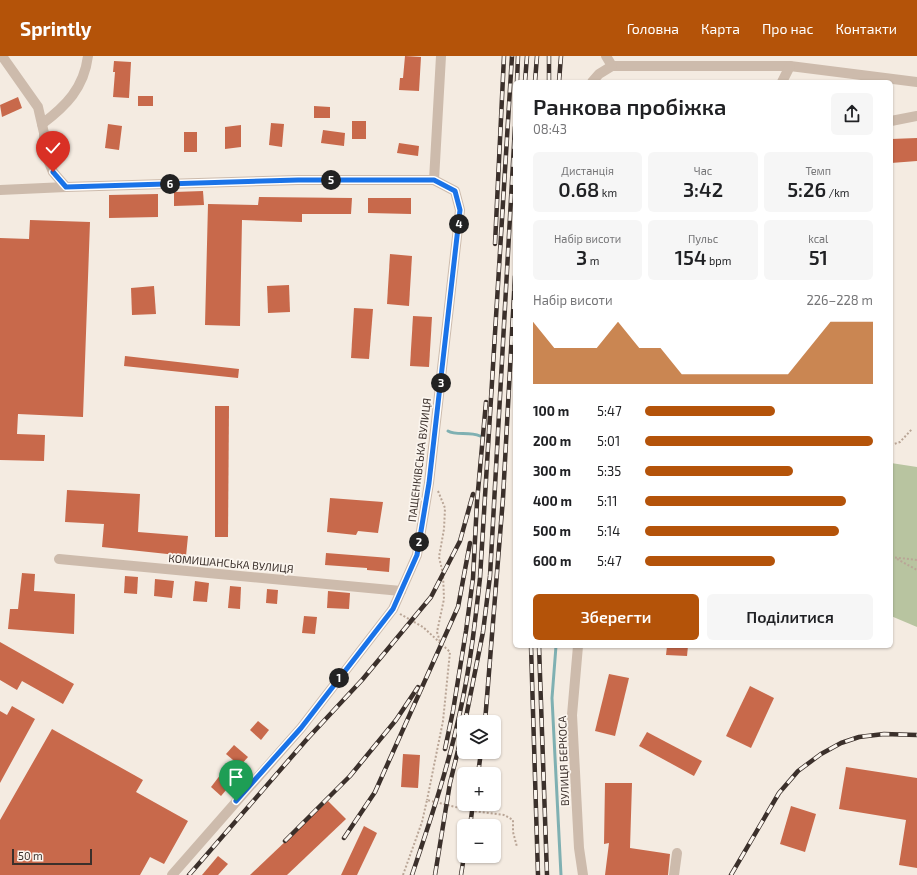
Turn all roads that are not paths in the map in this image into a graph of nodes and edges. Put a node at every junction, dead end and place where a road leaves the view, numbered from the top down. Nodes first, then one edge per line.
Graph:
1 (2, 56) edge
2 (88, 56) edge
3 (441, 56) edge
4 (606, 56) edge
5 (612, 66) junction
6 (790, 66) junction
7 (594, 80) edge
8 (783, 80) edge
9 (917, 82) edge
10 (917, 116) edge
11 (893, 121) edge
12 (42, 124) junction
13 (434, 180) junction
14 (66, 187) junction
15 (0, 190) edge
16 (59, 559) dead end
17 (401, 590) junction
18 (578, 648) edge
19 (677, 853) dead end
20 (172, 875) edge
21 (583, 875) edge
22 (674, 875) edge

1 - 12 street
2 - 12 street
3 - 13 street
4 - 5 street
5 - 6 street
5 - 7 street
6 - 8 street
6 - 9 street
10 - 11 street
12 - 14 street
13 - 14 street
13 - 17 street, ПАЩЕНКІВСЬКА ВУЛИЦЯ
14 - 15 street
16 - 17 street, КОМИШАНСЬКА ВУЛИЦЯ
17 - 20 street, ПАЩЕНКІВСЬКА ВУЛИЦЯ
18 - 21 street, ВУЛИЦЯ БЕРКОСА
19 - 22 street

